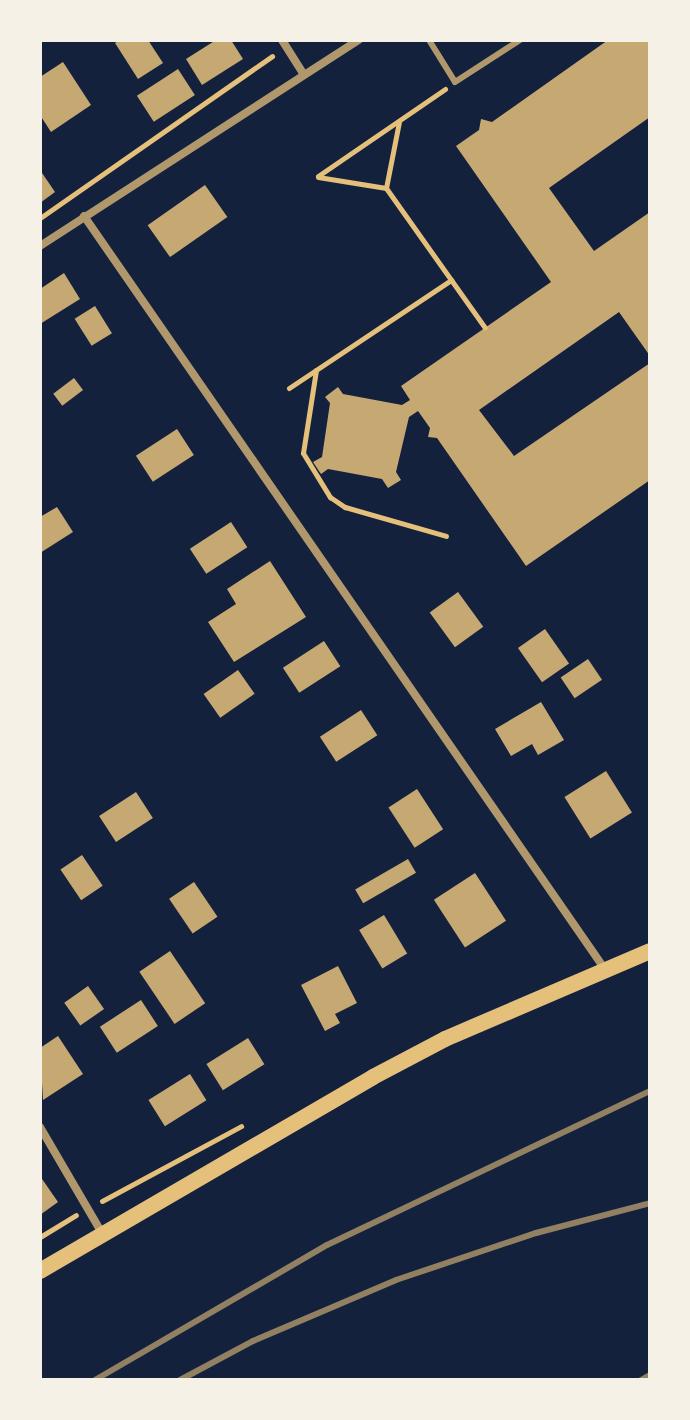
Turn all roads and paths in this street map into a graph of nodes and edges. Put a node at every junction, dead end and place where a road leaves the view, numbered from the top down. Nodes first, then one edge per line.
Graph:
1 (359, 40) edge
2 (429, 40) edge
3 (520, 40) edge
4 (284, 43) edge
5 (304, 75) junction
6 (455, 82) junction
7 (399, 122) junction
8 (386, 188) junction
9 (84, 216) junction
10 (40, 218) edge
11 (40, 246) edge
12 (451, 280) junction
13 (485, 328) dead end
14 (316, 370) junction
15 (289, 388) dead end
16 (446, 536) dead end
17 (650, 951) edge
18 (606, 971) junction
19 (40, 1127) edge
20 (102, 1233) junction
21 (40, 1271) edge

1 - 5 street
2 - 6 lane
3 - 6 lane
4 - 5 street
4 - 10 path
5 - 9 street
6 - 7 path
7 - 8 path
7 - 8 path
8 - 12 path
9 - 11 street
9 - 18 street
12 - 13 path
12 - 14 path
14 - 15 path
14 - 16 path
17 - 18 main road
18 - 20 main road
19 - 20 street
20 - 21 main road

